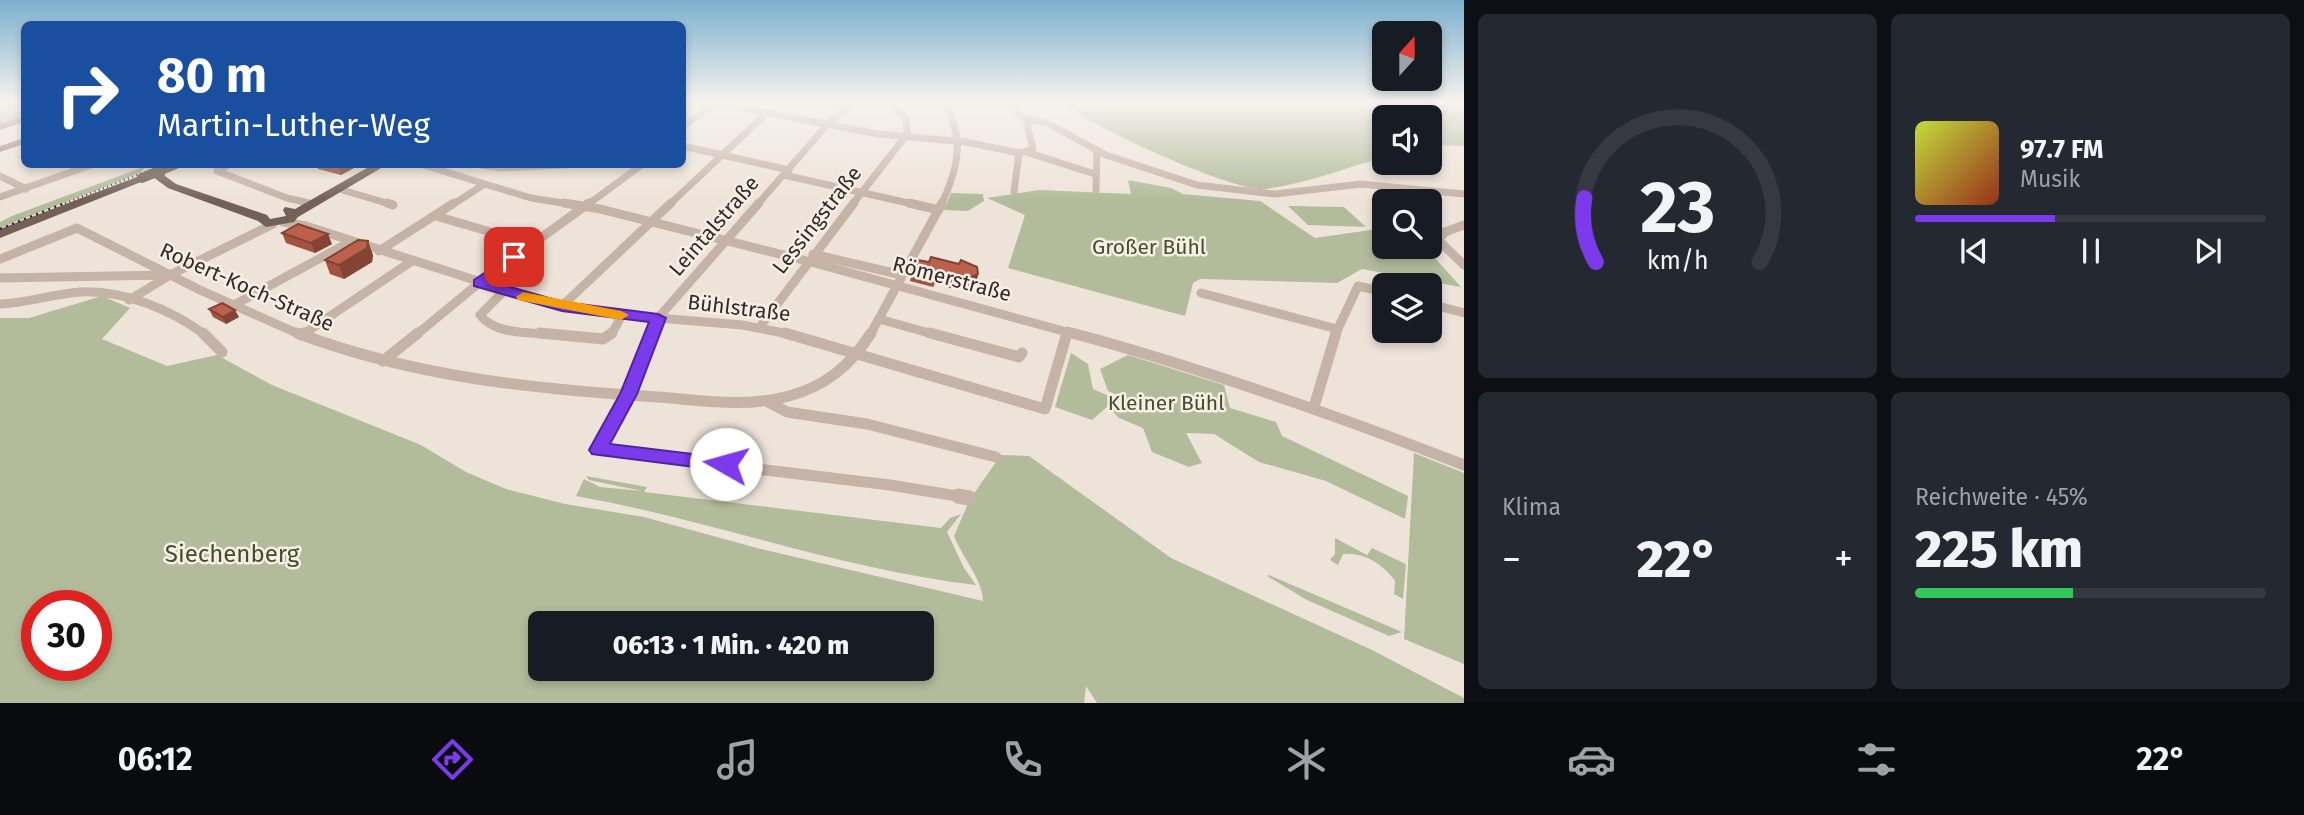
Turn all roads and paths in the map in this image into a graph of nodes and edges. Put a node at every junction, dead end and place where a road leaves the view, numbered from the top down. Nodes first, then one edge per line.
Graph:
1 (745, 134) edge
2 (820, 134) edge
3 (885, 134) edge
4 (908, 134) edge
5 (957, 134) edge
6 (1030, 134) edge
7 (1066, 134) edge
8 (906, 137) junction
9 (957, 141) junction
10 (21, 142) edge
11 (686, 147) edge
12 (0, 149) edge
13 (1097, 150) junction
14 (1019, 153) junction
15 (1029, 153) junction
16 (722, 155) junction
17 (81, 168) edge
18 (158, 168) edge
19 (165, 168) edge
20 (174, 168) edge
21 (223, 168) edge
22 (376, 168) edge
23 (432, 168) edge
24 (638, 168) edge
25 (787, 173) junction
26 (1096, 174) junction
27 (0, 176) edge
28 (482, 185) junction
29 (20, 186) junction
30 (338, 189) junction
31 (1096, 190) dead end
32 (1014, 191) dead end
33 (861, 192) junction
34 (1464, 194) edge
35 (0, 197) edge
36 (393, 205) dead end
37 (587, 206) junction
38 (939, 210) junction
39 (287, 213) junction
40 (436, 216) junction
41 (654, 223) junction
42 (1464, 225) edge
43 (0, 234) edge
44 (350, 242) junction
45 (728, 242) junction
46 (532, 244) junction
47 (379, 251) junction
48 (810, 257) junction
49 (0, 259) edge
50 (412, 261) junction
51 (1464, 265) edge
52 (172, 274) junction
53 (0, 278) edge
54 (900, 280) junction
55 (479, 283) junction
56 (1372, 289) edge
57 (504, 291) junction
58 (1201, 293) dead end
59 (129, 300) junction
60 (0, 304) edge
61 (234, 305) junction
62 (562, 306) junction
63 (1442, 307) edge
64 (1463, 313) edge
65 (622, 315) junction
66 (658, 318) junction
67 (879, 319) junction
68 (759, 328) junction
69 (1338, 329) junction
70 (1068, 331) junction
71 (300, 335) junction
72 (858, 351) junction
73 (222, 352) dead end
74 (1022, 353) dead end
75 (383, 361) junction
76 (628, 394) junction
77 (768, 402) junction
78 (1314, 407) junction
79 (996, 457) dead end
80 (1464, 465) edge
81 (969, 498) dead end

1 - 16 street
2 - 25 street, Leintalstraße
3 - 8 street
4 - 8 street
5 - 9 street
6 - 15 street
7 - 13 street
8 - 9 street
8 - 33 street, Lessingstraße
9 - 14 street
9 - 38 street, Robert-Koch-Straße
10 - 12 main road
11 - 16 street
13 - 26 street
13 - 34 street
14 - 15 street
14 - 32 street
15 - 26 street
16 - 25 street
16 - 41 street
17 - 29 street
18 - 39 main road
19 - 43 main road, bridge
20 - 39 main road
21 - 39 street, Bühlstraße
22 - 30 main road
23 - 28 street, Römerstraße
24 - 37 street
25 - 33 street
25 - 45 street, Leintalstraße
26 - 31 street
27 - 29 street
28 - 37 street, Römerstraße
28 - 40 street
29 - 35 street
30 - 36 street
30 - 39 main road
33 - 38 street
33 - 48 street, Lessingstraße
37 - 41 street, Römerstraße
37 - 46 street
38 - 54 street, Robert-Koch-Straße
39 - 44 street, Bühlstraße
39 - 52 street
40 - 46 street
40 - 47 street
41 - 45 street, Römerstraße
41 - 62 street
42 - 51 street
44 - 47 street, Bühlstraße
44 - 61 street
45 - 48 street, Römerstraße
45 - 66 street, Leintalstraße
46 - 55 street
47 - 50 street, Bühlstraße
48 - 54 street, Römerstraße
48 - 68 street, Lessingstraße
49 - 52 street, Robert-Koch-Straße
50 - 55 street, Bühlstraße
50 - 71 street
52 - 53 street
52 - 59 street
52 - 61 street, Robert-Koch-Straße
54 - 67 street, Robert-Koch-Straße
54 - 70 street, Römerstraße
55 - 57 street, Bühlstraße
55 - 75 street
56 - 69 street
57 - 62 street, Bühlstraße
57 - 65 street
58 - 69 street
59 - 60 street
59 - 73 street
61 - 71 street, Robert-Koch-Straße
62 - 65 street, Bühlstraße
63 - 64 street
65 - 66 street, Bühlstraße
66 - 68 street, Bühlstraße
66 - 76 street, Leintalstraße
67 - 72 street, Robert-Koch-Straße
67 - 74 street
68 - 72 street, Bühlstraße
69 - 78 street
70 - 72 street, Bühlstraße
70 - 78 street, Römerstraße
71 - 75 street, Robert-Koch-Straße
72 - 77 street, Robert-Koch-Straße
75 - 76 street, Robert-Koch-Straße
76 - 77 street, Robert-Koch-Straße
76 - 81 street, Leintalstraße
77 - 79 street
78 - 80 street, Römerstraße

